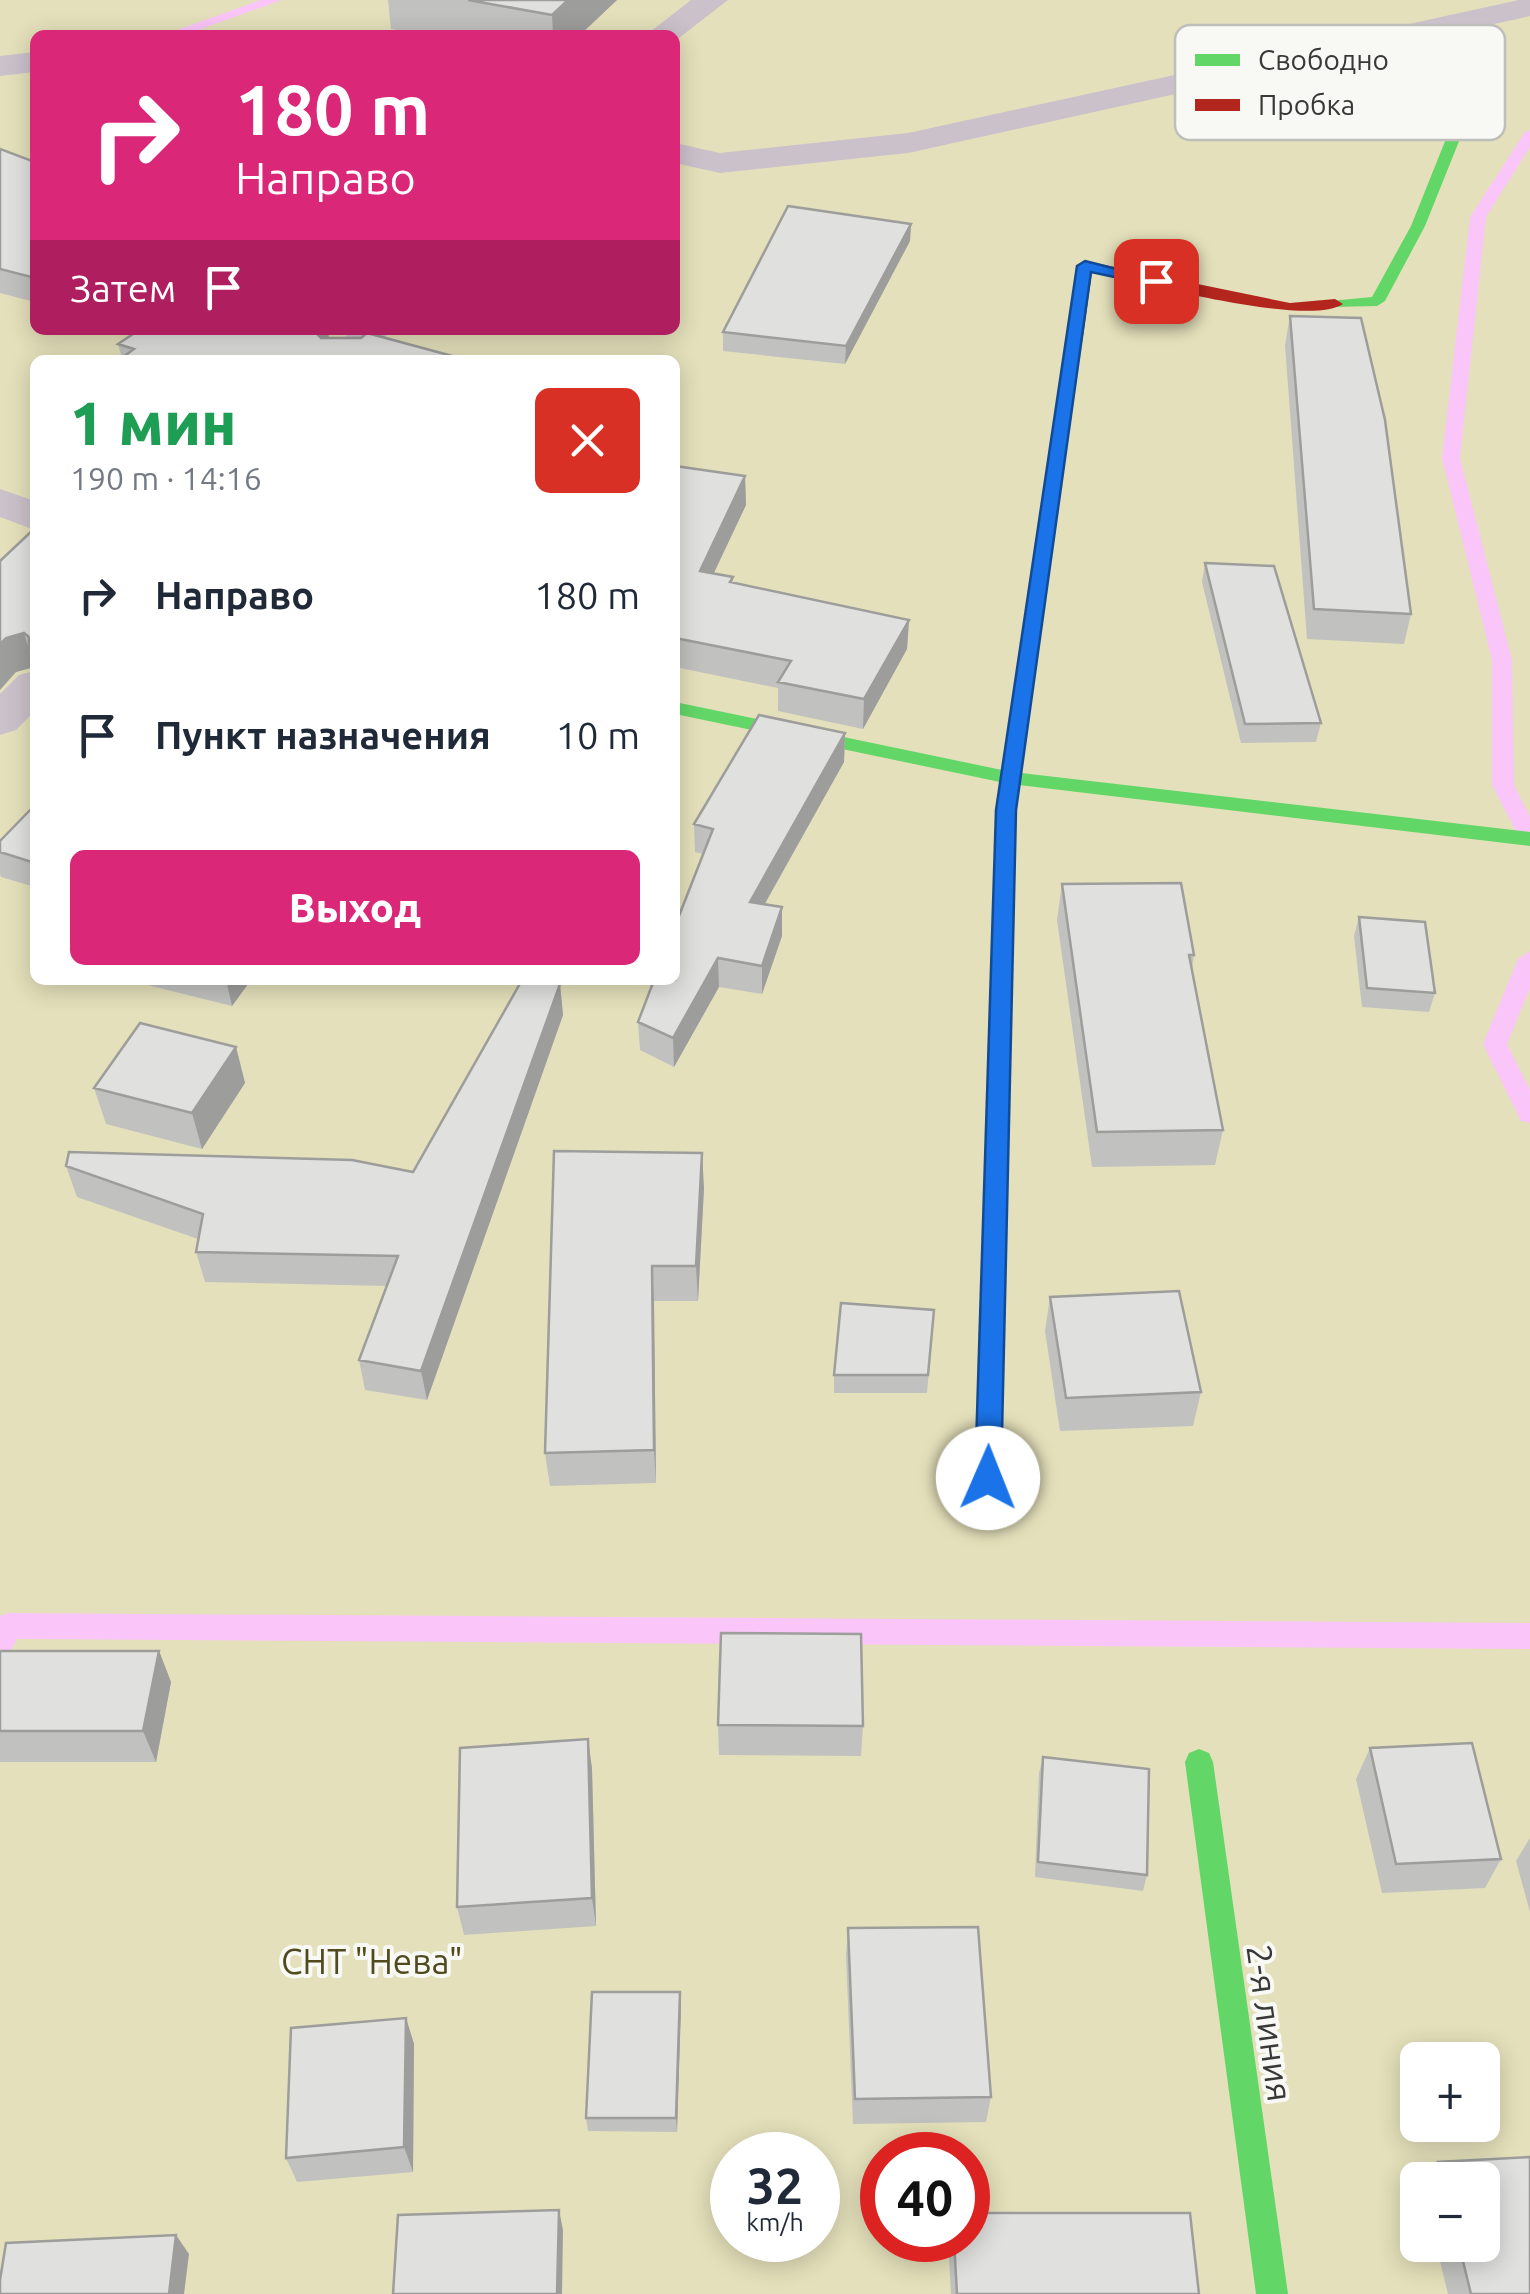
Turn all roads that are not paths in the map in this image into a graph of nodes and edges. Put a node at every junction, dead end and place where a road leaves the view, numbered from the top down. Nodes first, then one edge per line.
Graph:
1 (712, 0) edge
2 (1530, 7) edge
3 (1448, 25) edge
4 (669, 30) edge
5 (30, 63) edge
6 (0, 66) edge
7 (1175, 85) edge
8 (1454, 140) edge
9 (680, 155) edge
10 (367, 335) edge
11 (349, 355) edge
12 (0, 500) edge
13 (30, 515) edge
14 (30, 690) edge
15 (680, 709) edge
16 (0, 720) edge
17 (1010, 778) junction
18 (1530, 839) edge
19 (988, 1478) dead end
20 (1199, 1762) dead end
21 (1272, 2294) edge

1 - 4 street
2 - 3 street
5 - 6 street
7 - 9 street
8 - 17 street
10 - 11 street
12 - 13 street
14 - 16 street
15 - 17 street
17 - 18 street
17 - 19 street
20 - 21 street, 2-я линия

